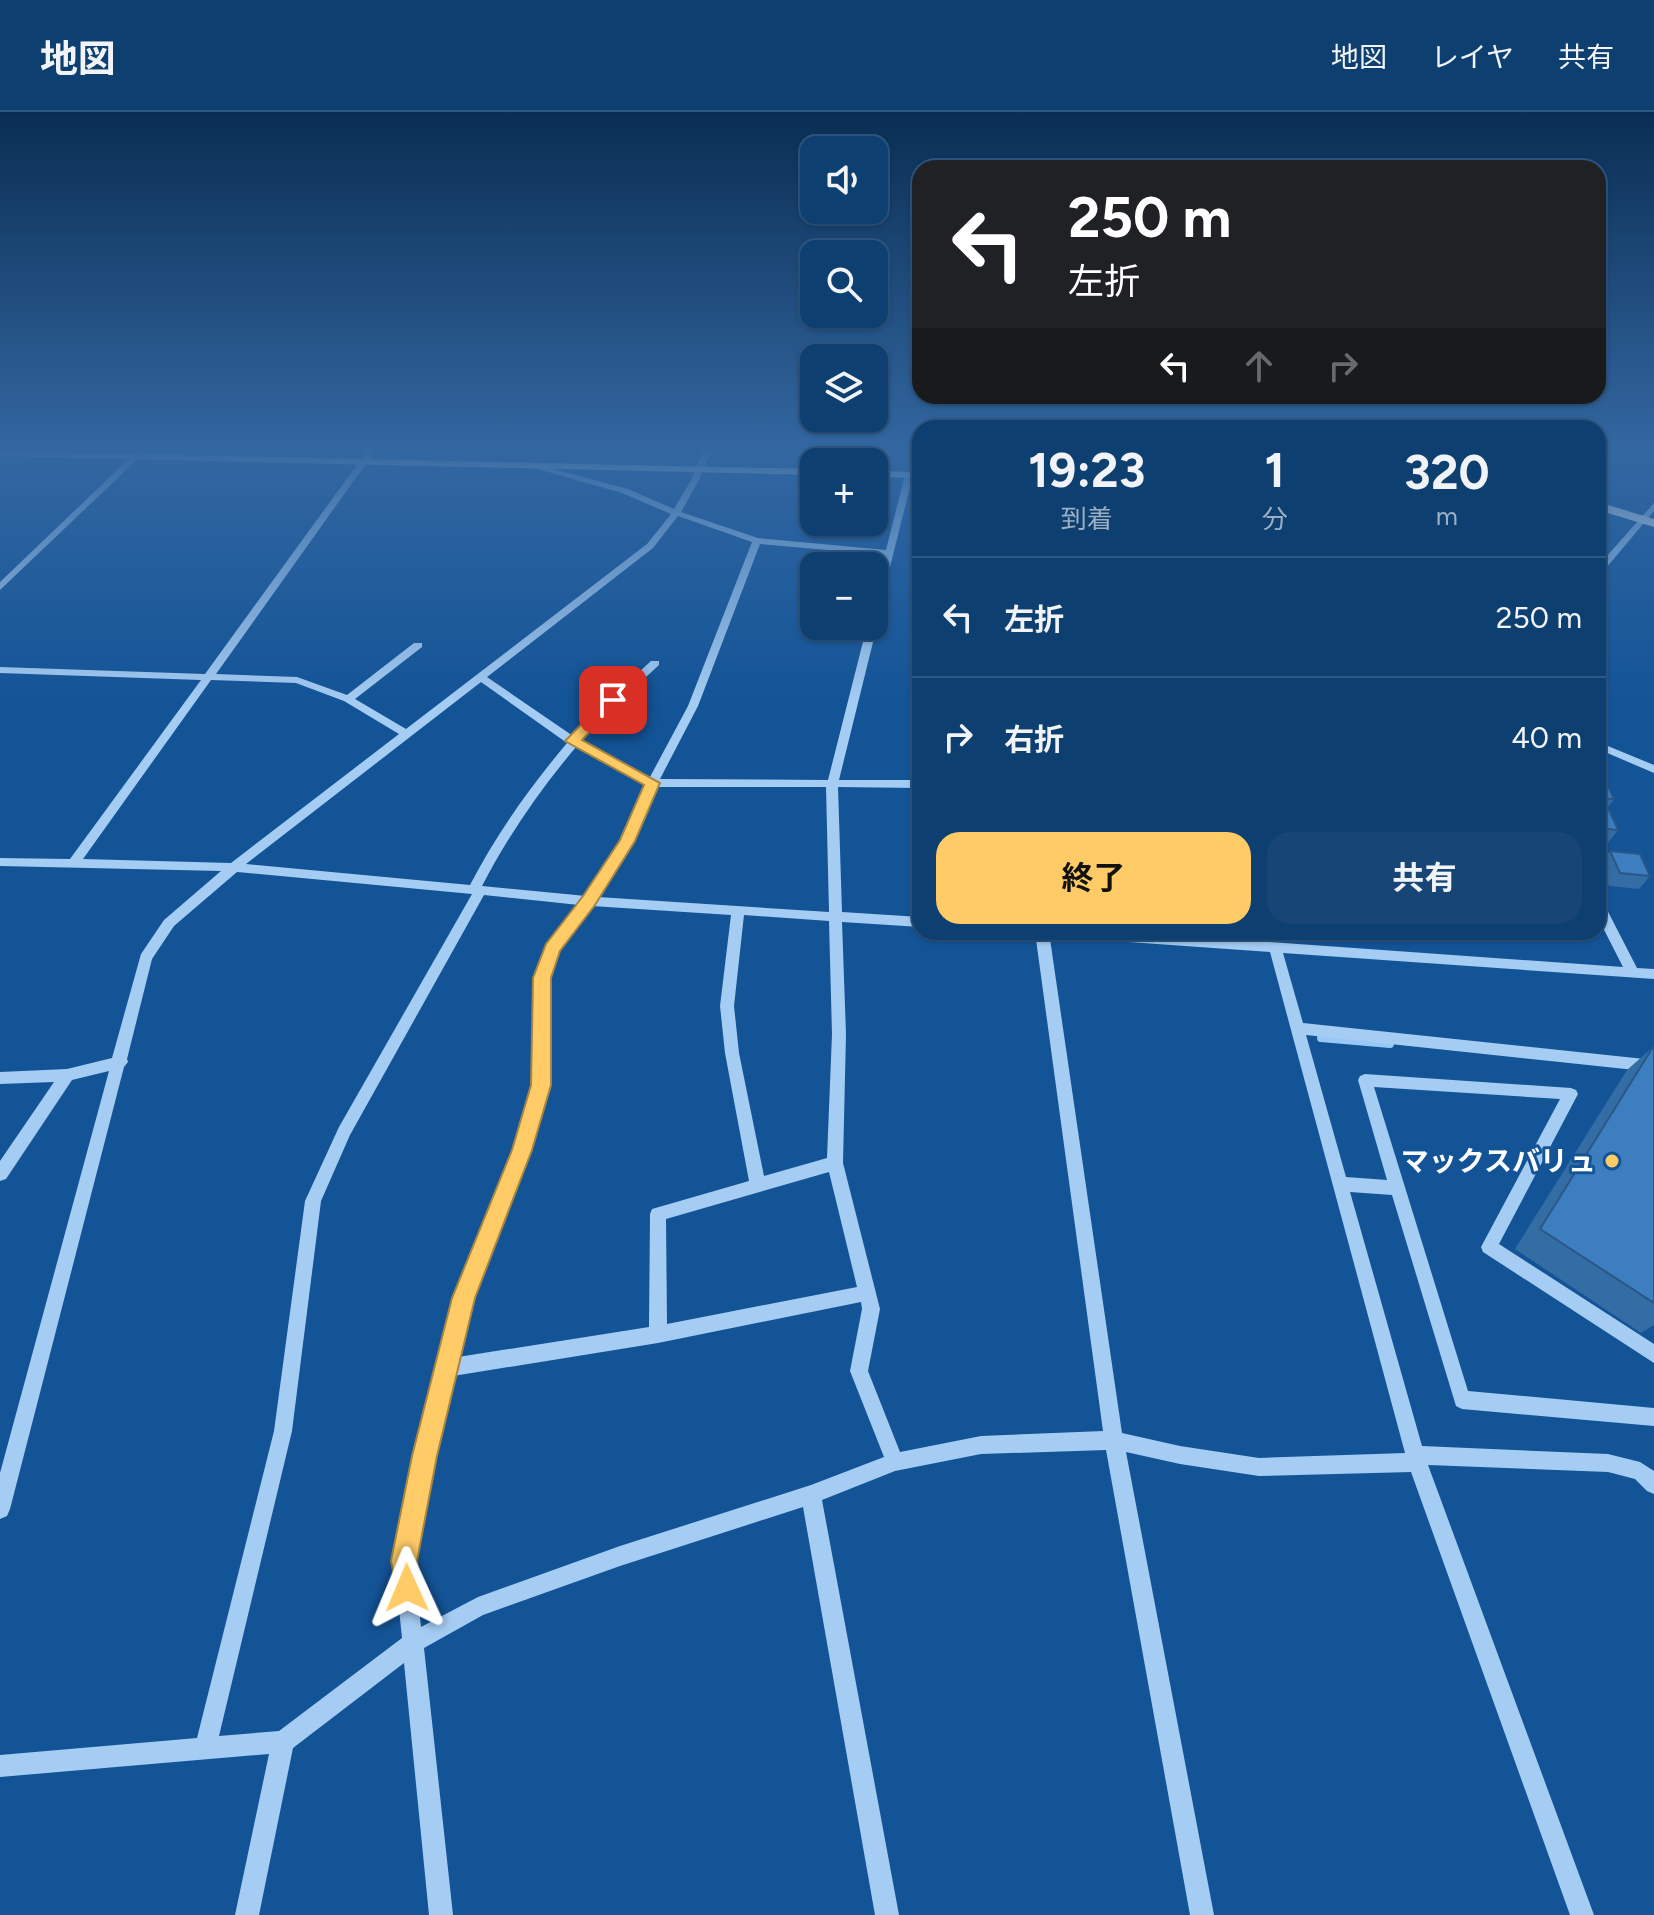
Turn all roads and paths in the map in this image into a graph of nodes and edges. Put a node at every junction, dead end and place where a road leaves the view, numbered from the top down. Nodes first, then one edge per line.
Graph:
1 (54, 535) edge
2 (310, 535) edge
3 (659, 535) edge
4 (740, 535) edge
5 (895, 535) edge
6 (1635, 535) edge
7 (757, 541) junction
8 (890, 553) junction
9 (888, 561) edge
10 (1606, 564) edge
11 (0, 587) edge
12 (868, 640) edge
13 (418, 645) dead end
14 (655, 663) dead end
15 (0, 670) edge
16 (208, 676) junction
17 (481, 677) junction
18 (348, 699) junction
19 (407, 734) junction
20 (572, 741) junction
21 (1606, 748) edge
22 (1654, 769) edge
23 (652, 783) junction
24 (912, 784) edge
25 (832, 785) junction
26 (0, 862) edge
27 (74, 863) junction
28 (234, 867) junction
29 (477, 890) junction
30 (589, 901) junction
31 (738, 910) junction
32 (838, 917) junction
33 (1606, 921) edge
34 (912, 922) edge
35 (1043, 940) edge
36 (1174, 940) edge
37 (1275, 947) junction
38 (1633, 973) junction
39 (1654, 974) edge
40 (1298, 1028) junction
41 (121, 1062) junction
42 (1654, 1066) edge
43 (67, 1075) junction
44 (0, 1078) edge
45 (835, 1163) junction
46 (0, 1174) edge
47 (1341, 1184) junction
48 (758, 1185) junction
49 (1398, 1188) junction
50 (867, 1293) junction
51 (658, 1334) junction
52 (1654, 1354) edge
53 (446, 1368) junction
54 (1654, 1417) edge
55 (1114, 1440) junction
56 (1416, 1458) junction
57 (895, 1462) junction
58 (1654, 1484) edge
59 (811, 1495) junction
60 (0, 1509) edge
61 (414, 1642) junction
62 (283, 1742) junction
63 (205, 1749) junction
64 (0, 1766) edge
65 (247, 1915) edge
66 (441, 1915) edge
67 (887, 1915) edge
68 (1202, 1915) edge
69 (1582, 1915) edge

1 - 11 street
2 - 16 street
3 - 17 street
4 - 7 street
5 - 8 street
6 - 10 street
7 - 8 street
7 - 23 street
8 - 9 street
12 - 25 street
13 - 18 street
14 - 20 street
15 - 16 street
16 - 18 street
16 - 27 street
17 - 19 street
17 - 20 street
18 - 19 street
19 - 28 street
20 - 23 street
20 - 29 street
21 - 22 street
23 - 25 street
23 - 30 street
24 - 25 street
25 - 32 street
26 - 27 street
27 - 28 street
28 - 29 street
28 - 41 street
29 - 30 street
29 - 63 street
30 - 31 street
30 - 53 street
31 - 32 street
31 - 48 street
32 - 34 street
32 - 45 street
33 - 38 street
35 - 55 street
36 - 37 street
37 - 38 street
37 - 40 street
38 - 39 street
40 - 42 street
40 - 47 street
41 - 43 street
41 - 60 street
43 - 44 street
43 - 46 street
45 - 48 street
45 - 50 street
47 - 49 street
47 - 56 street
48 - 51 street
49 - 52 street
49 - 54 street
50 - 51 street
50 - 57 street
51 - 53 street
53 - 61 street
55 - 56 street
55 - 57 street
55 - 68 street
56 - 58 street
56 - 69 street
57 - 59 street
59 - 61 street
59 - 67 street
61 - 62 street
61 - 66 street
62 - 63 street
62 - 65 street
63 - 64 street

